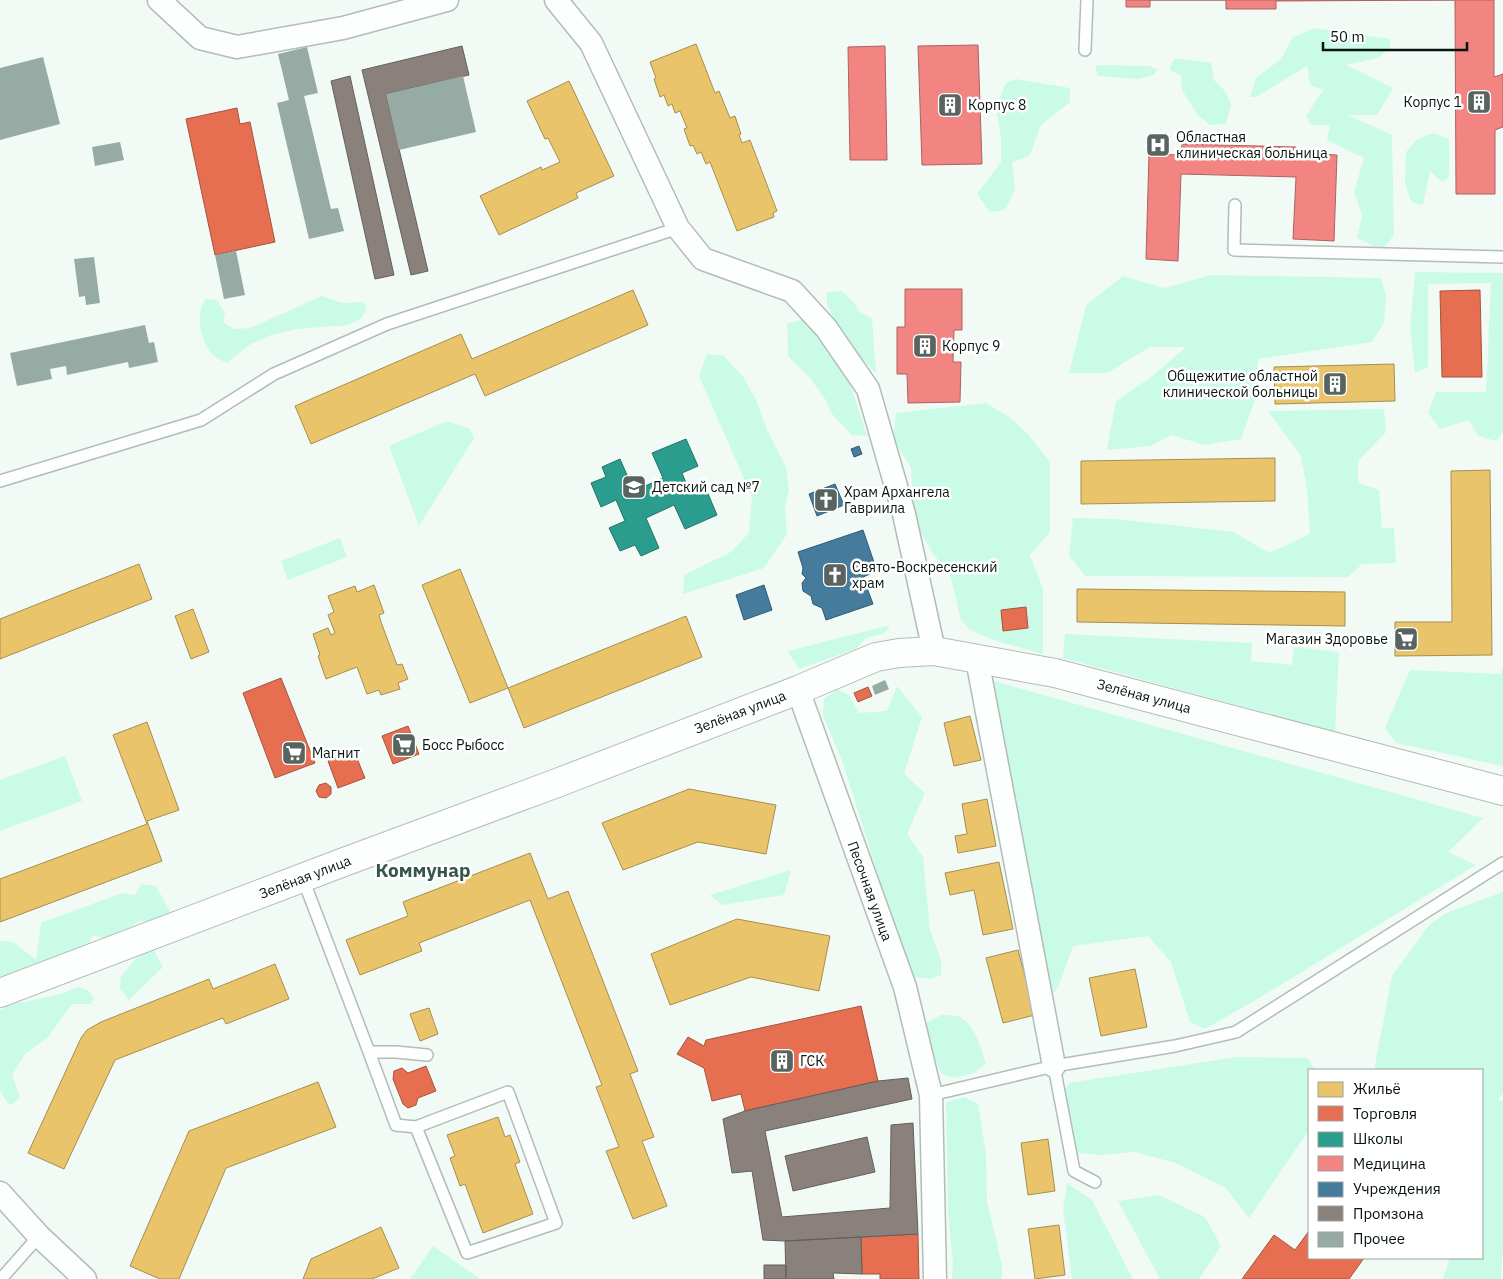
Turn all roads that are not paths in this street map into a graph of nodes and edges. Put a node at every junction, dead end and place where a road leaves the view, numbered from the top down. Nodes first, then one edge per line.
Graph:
1 (159, 0) edge
2 (447, 0) edge
3 (556, 0) edge
4 (1087, 0) edge
5 (1085, 50) dead end
6 (1235, 205) dead end
7 (678, 228) junction
8 (1503, 257) edge
9 (0, 481) edge
10 (934, 650) junction
11 (977, 660) junction
12 (798, 690) junction
13 (1503, 791) edge
14 (1503, 862) edge
15 (303, 878) junction
16 (0, 993) edge
17 (368, 1052) junction
18 (427, 1055) dead end
19 (1054, 1066) junction
20 (931, 1095) junction
21 (416, 1127) junction
22 (1095, 1182) dead end
23 (0, 1193) edge
24 (39, 1236) junction
25 (2, 1279) edge
26 (85, 1279) edge
27 (935, 1279) edge

1 - 2 street
3 - 7 street
4 - 5 lane
6 - 8 lane
7 - 9 lane
7 - 10 street
10 - 11 street, Зелёная улица
10 - 12 street, Зелёная улица
11 - 13 street, Зелёная улица
11 - 19 street
12 - 15 street, Зелёная улица
12 - 20 street, Песочная улица
14 - 19 lane
15 - 16 street, Зелёная улица
15 - 17 lane
17 - 18 lane
17 - 21 lane
19 - 20 lane
19 - 22 lane
20 - 27 street, Песочная улица
21 - 21 lane
23 - 24 street
24 - 25 lane
24 - 26 street

